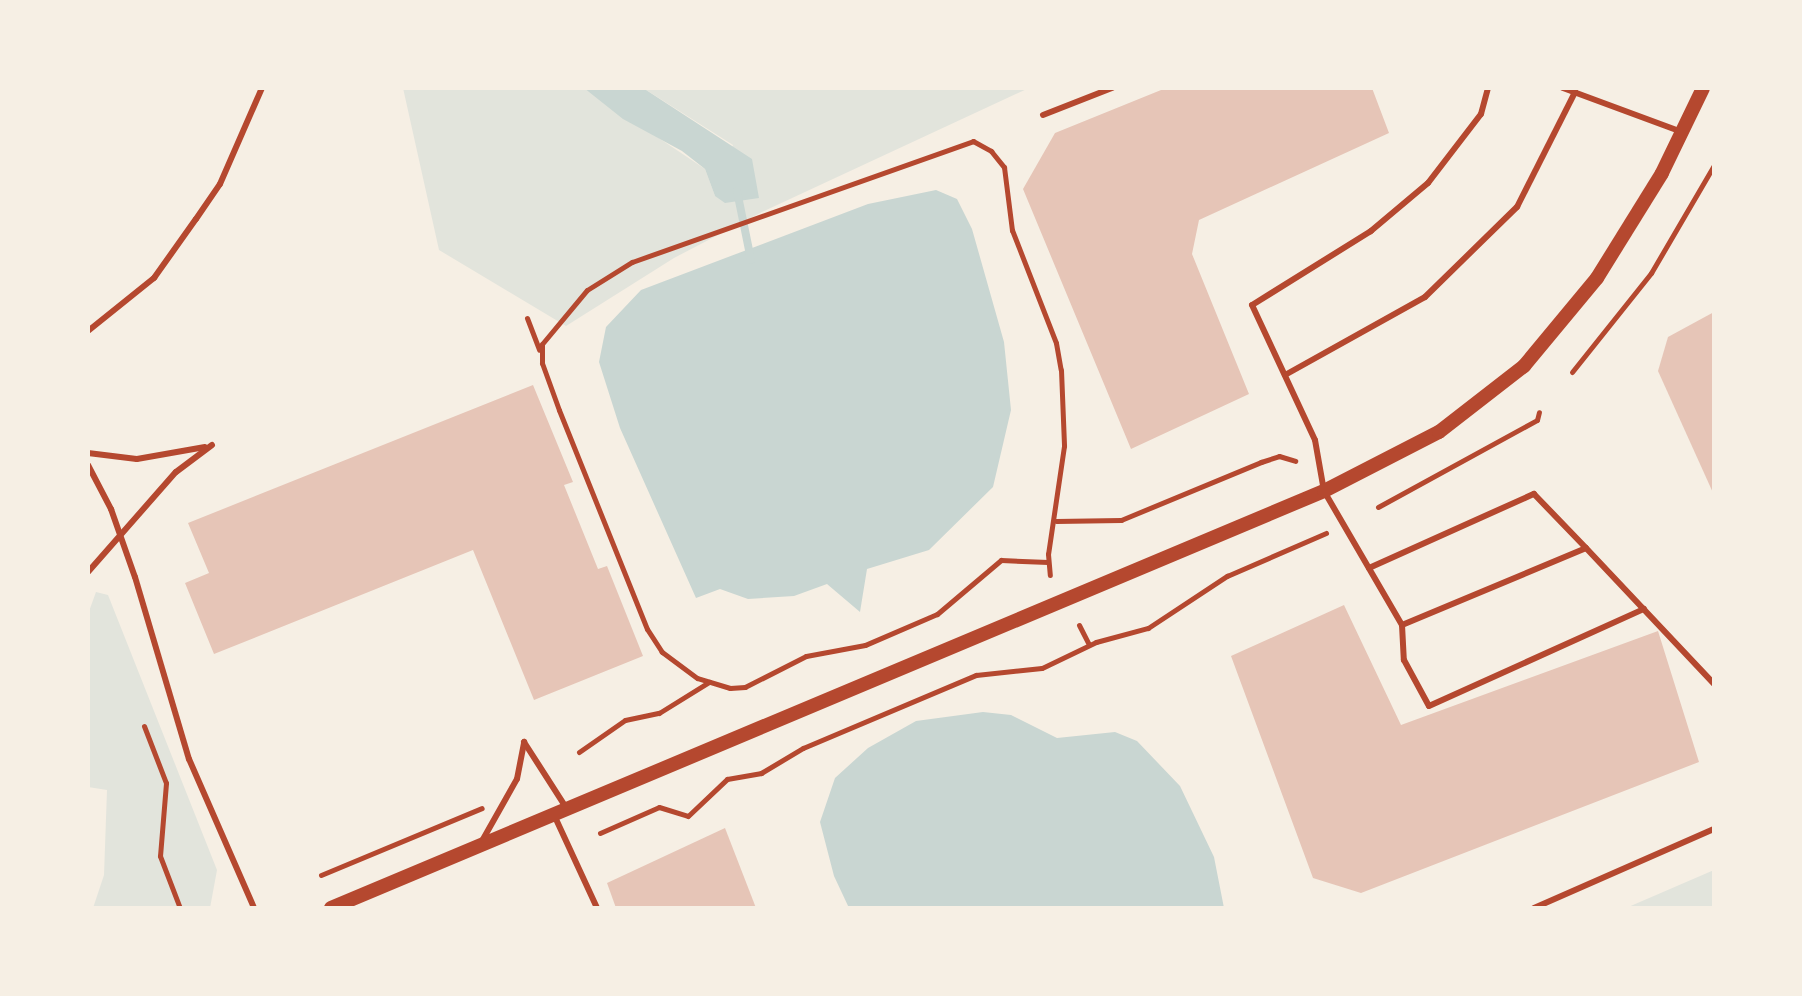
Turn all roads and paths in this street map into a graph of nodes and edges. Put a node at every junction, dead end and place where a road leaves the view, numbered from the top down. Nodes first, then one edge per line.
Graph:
1 (262, 88) edge
2 (1112, 88) edge
3 (1488, 88) edge
4 (1563, 88) edge
5 (1703, 88) edge
6 (1575, 92) junction
7 (1043, 115) dead end
8 (1682, 132) junction
9 (1714, 165) edge
10 (527, 318) dead end
11 (88, 331) edge
12 (540, 352) junction
13 (1572, 372) dead end
14 (1285, 375) junction
15 (1539, 412) dead end
16 (88, 453) edge
17 (1295, 461) dead end
18 (88, 465) edge
19 (1324, 491) junction
20 (1378, 507) dead end
21 (1056, 521) junction
22 (1326, 533) dead end
23 (120, 535) junction
24 (1586, 548) junction
25 (1048, 562) junction
26 (1369, 568) junction
27 (88, 572) edge
28 (1050, 575) dead end
29 (1644, 609) junction
30 (1079, 625) dead end
31 (1402, 625) junction
32 (1089, 645) junction
33 (709, 682) junction
34 (1714, 684) edge
35 (144, 726) dead end
36 (579, 752) dead end
37 (485, 807) dead end
38 (562, 814) junction
39 (1714, 829) edge
40 (600, 833) dead end
41 (478, 848) junction
42 (321, 875) dead end
43 (180, 908) edge
44 (254, 908) edge
45 (331, 908) edge
46 (597, 908) edge
47 (1534, 908) edge

1 - 11 lane
2 - 7 lane
3 - 14 lane
4 - 6 lane
5 - 8 street
6 - 8 lane
6 - 14 lane
8 - 19 street
9 - 13 path
10 - 12 path
12 - 21 path
12 - 33 path
14 - 19 lane
15 - 20 path
16 - 23 lane
17 - 21 path
18 - 23 lane
19 - 26 lane
19 - 38 street
21 - 25 path
22 - 32 path
23 - 27 lane
23 - 44 lane
24 - 26 lane
24 - 29 lane
24 - 31 lane
25 - 28 path
25 - 33 path
26 - 31 lane
29 - 31 lane
29 - 34 lane
30 - 32 path
32 - 40 path
33 - 36 path
35 - 43 path
37 - 42 path
38 - 41 street
38 - 41 lane
38 - 46 lane
39 - 47 lane
41 - 45 street

